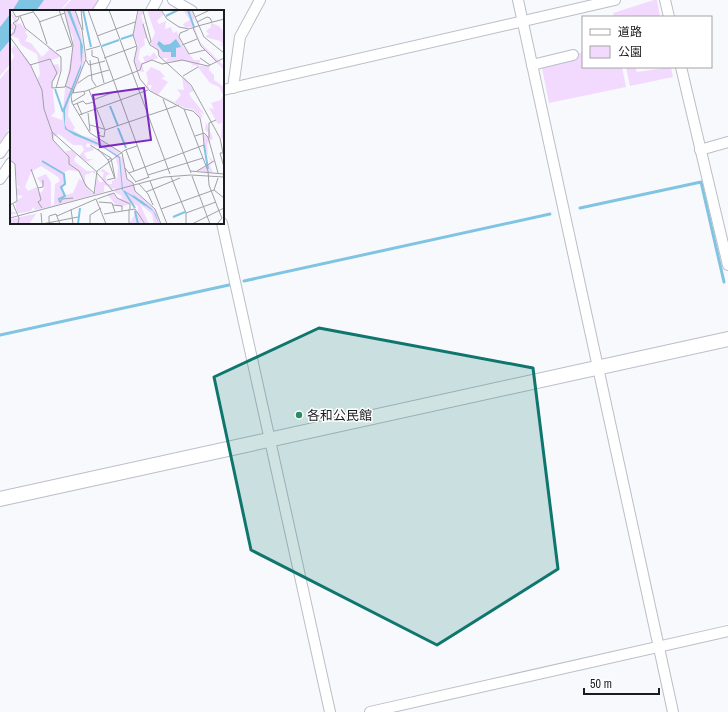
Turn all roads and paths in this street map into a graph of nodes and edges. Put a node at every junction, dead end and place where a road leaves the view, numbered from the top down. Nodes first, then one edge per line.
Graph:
1 (105, 0) edge
2 (157, 0) edge
3 (173, 0) edge
4 (260, 0) edge
5 (518, 0) edge
6 (615, 0) edge
7 (665, 0) edge
8 (184, 2) edge
9 (99, 10) edge
10 (152, 10) edge
11 (191, 10) edge
12 (669, 16) edge
13 (522, 22) junction
14 (573, 55) dead end
15 (532, 65) junction
16 (681, 68) edge
17 (228, 89) edge
18 (10, 138) edge
19 (728, 142) edge
20 (10, 148) edge
21 (700, 150) junction
22 (0, 153) edge
23 (0, 158) edge
24 (10, 164) edge
25 (0, 179) edge
26 (222, 224) edge
27 (728, 266) edge
28 (728, 339) edge
29 (598, 368) junction
30 (270, 440) junction
31 (0, 499) edge
32 (728, 632) edge
33 (659, 646) junction
34 (330, 712) edge
35 (370, 712) edge
36 (673, 712) edge

1 - 9 street
2 - 10 street
3 - 8 street
4 - 17 street
5 - 13 street
6 - 13 street
7 - 12 street
8 - 11 street
13 - 15 street
13 - 17 street
14 - 15 street
15 - 29 street
16 - 21 street
18 - 22 street
19 - 21 street
20 - 23 street
21 - 27 street
24 - 25 street
26 - 30 street
28 - 29 street
29 - 30 street
29 - 33 street
30 - 31 street
30 - 34 street
32 - 33 street
33 - 35 street
33 - 36 street

